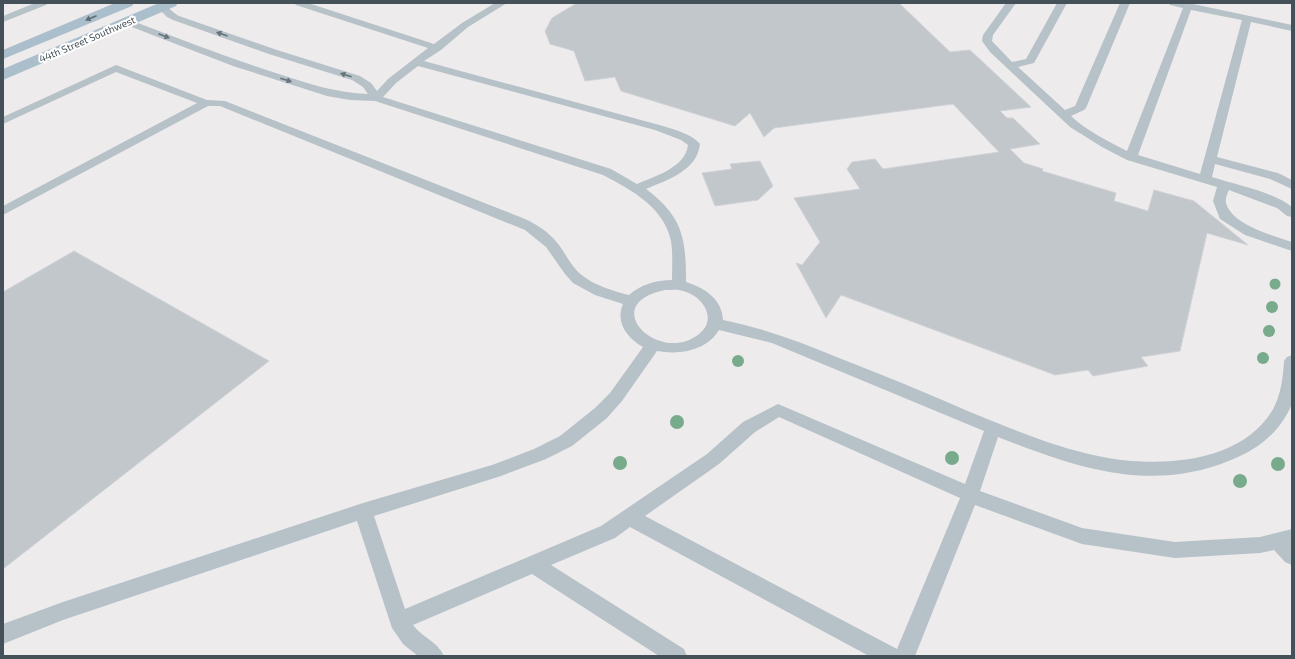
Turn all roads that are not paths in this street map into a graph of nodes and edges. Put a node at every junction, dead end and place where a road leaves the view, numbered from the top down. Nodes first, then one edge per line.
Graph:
1 (43, 3) edge
2 (127, 3) edge
3 (136, 3) edge
4 (299, 3) edge
5 (502, 3) edge
6 (1011, 3) edge
7 (1062, 3) edge
8 (1125, 3) edge
9 (1173, 3) edge
10 (167, 5) edge
11 (1188, 5) edge
12 (1247, 18) junction
13 (3, 19) edge
14 (127, 22) junction
15 (1292, 28) edge
16 (437, 48) junction
17 (3, 55) edge
18 (418, 63) junction
19 (1011, 65) junction
20 (3, 75) edge
21 (376, 98) junction
22 (206, 103) junction
23 (1063, 115) junction
24 (3, 121) edge
25 (1131, 157) junction
26 (1211, 159) junction
27 (1205, 180) junction
28 (1224, 185) junction
29 (1292, 185) edge
30 (636, 189) junction
31 (3, 211) edge
32 (1292, 213) edge
33 (1292, 247) edge
34 (679, 285) junction
35 (631, 301) junction
36 (714, 324) junction
37 (653, 345) junction
38 (1292, 361) edge
39 (993, 428) junction
40 (970, 494) junction
41 (364, 511) junction
42 (629, 517) junction
43 (1285, 539) edge
44 (1292, 556) edge
45 (533, 564) junction
46 (399, 621) junction
47 (3, 634) edge
48 (434, 656) edge
49 (677, 656) edge
50 (890, 656) edge
51 (905, 656) edge

1 - 13 lane
2 -> 17 main road, 44th Street Southwest
3 - 14 main road
4 - 16 lane
5 - 16 lane
6 - 19 lane
7 - 19 lane
8 - 23 lane
9 - 11 lane
10 - 14 main road, 44th Street Southwest
21 -> 10 lane
11 - 12 lane
11 - 25 lane
12 - 15 lane
12 - 26 lane
14 - 20 main road, 44th Street Southwest
14 -> 21 lane
16 - 18 lane
18 - 21 lane
18 - 30 lane
19 - 23 lane
21 - 30 lane
22 - 24 lane
22 - 31 lane
22 - 35 lane
23 - 25 lane
25 - 27 lane
26 - 27 lane
26 - 29 lane
27 - 28 lane
28 - 32 lane
28 - 33 lane
30 - 34 lane
34 - 35 lane
34 - 36 lane
35 - 37 lane
36 - 37 lane
36 - 39 lane
37 - 41 lane
38 - 39 lane
39 - 40 lane
40 - 42 lane
40 - 43 lane
40 - 51 lane
41 - 46 lane
41 - 47 lane
42 - 45 lane
42 - 50 lane
43 - 44 lane
45 - 46 lane
45 - 49 lane
46 - 48 lane

